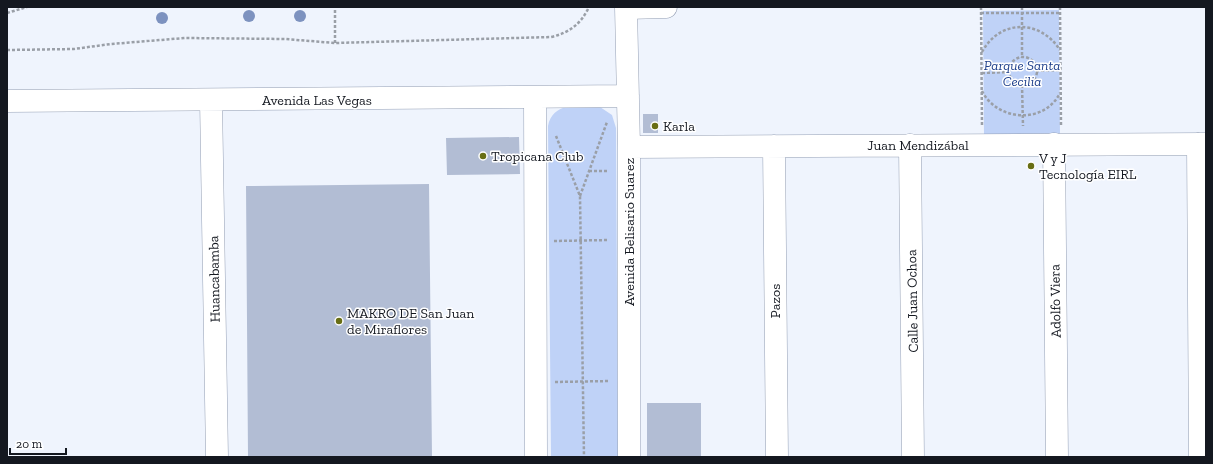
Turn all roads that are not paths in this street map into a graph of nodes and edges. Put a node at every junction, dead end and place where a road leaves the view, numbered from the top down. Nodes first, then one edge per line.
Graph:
1 (626, 7) edge
2 (666, 7) edge
3 (628, 96) junction
4 (535, 98) junction
5 (210, 100) junction
6 (7, 101) edge
7 (1057, 144) junction
8 (1202, 144) edge
9 (910, 145) junction
10 (774, 146) junction
11 (629, 147) junction
12 (217, 457) edge
13 (536, 457) edge
14 (629, 457) edge
15 (777, 457) edge
16 (913, 457) edge
17 (1057, 457) edge
18 (1200, 457) edge

1 - 2 street
1 - 3 street, Avenida Belisario Suarez
3 - 4 street, Avenida Las Vegas
3 - 11 street, Avenida Belisario Suarez
4 - 5 street, Avenida Las Vegas
4 - 13 street
5 - 6 street, Avenida Las Vegas
5 - 12 street, Huancabamba
7 - 8 street, Juan Mendizábal
7 - 9 street, Juan Mendizábal
7 - 17 street, Adolfo Viera
8 - 18 street
9 - 10 street, Juan Mendizábal
9 - 16 street, Calle Juan Ochoa
10 - 11 street, Juan Mendizábal
10 - 15 street, Pazos
11 - 14 street, Avenida Belisario Suarez

